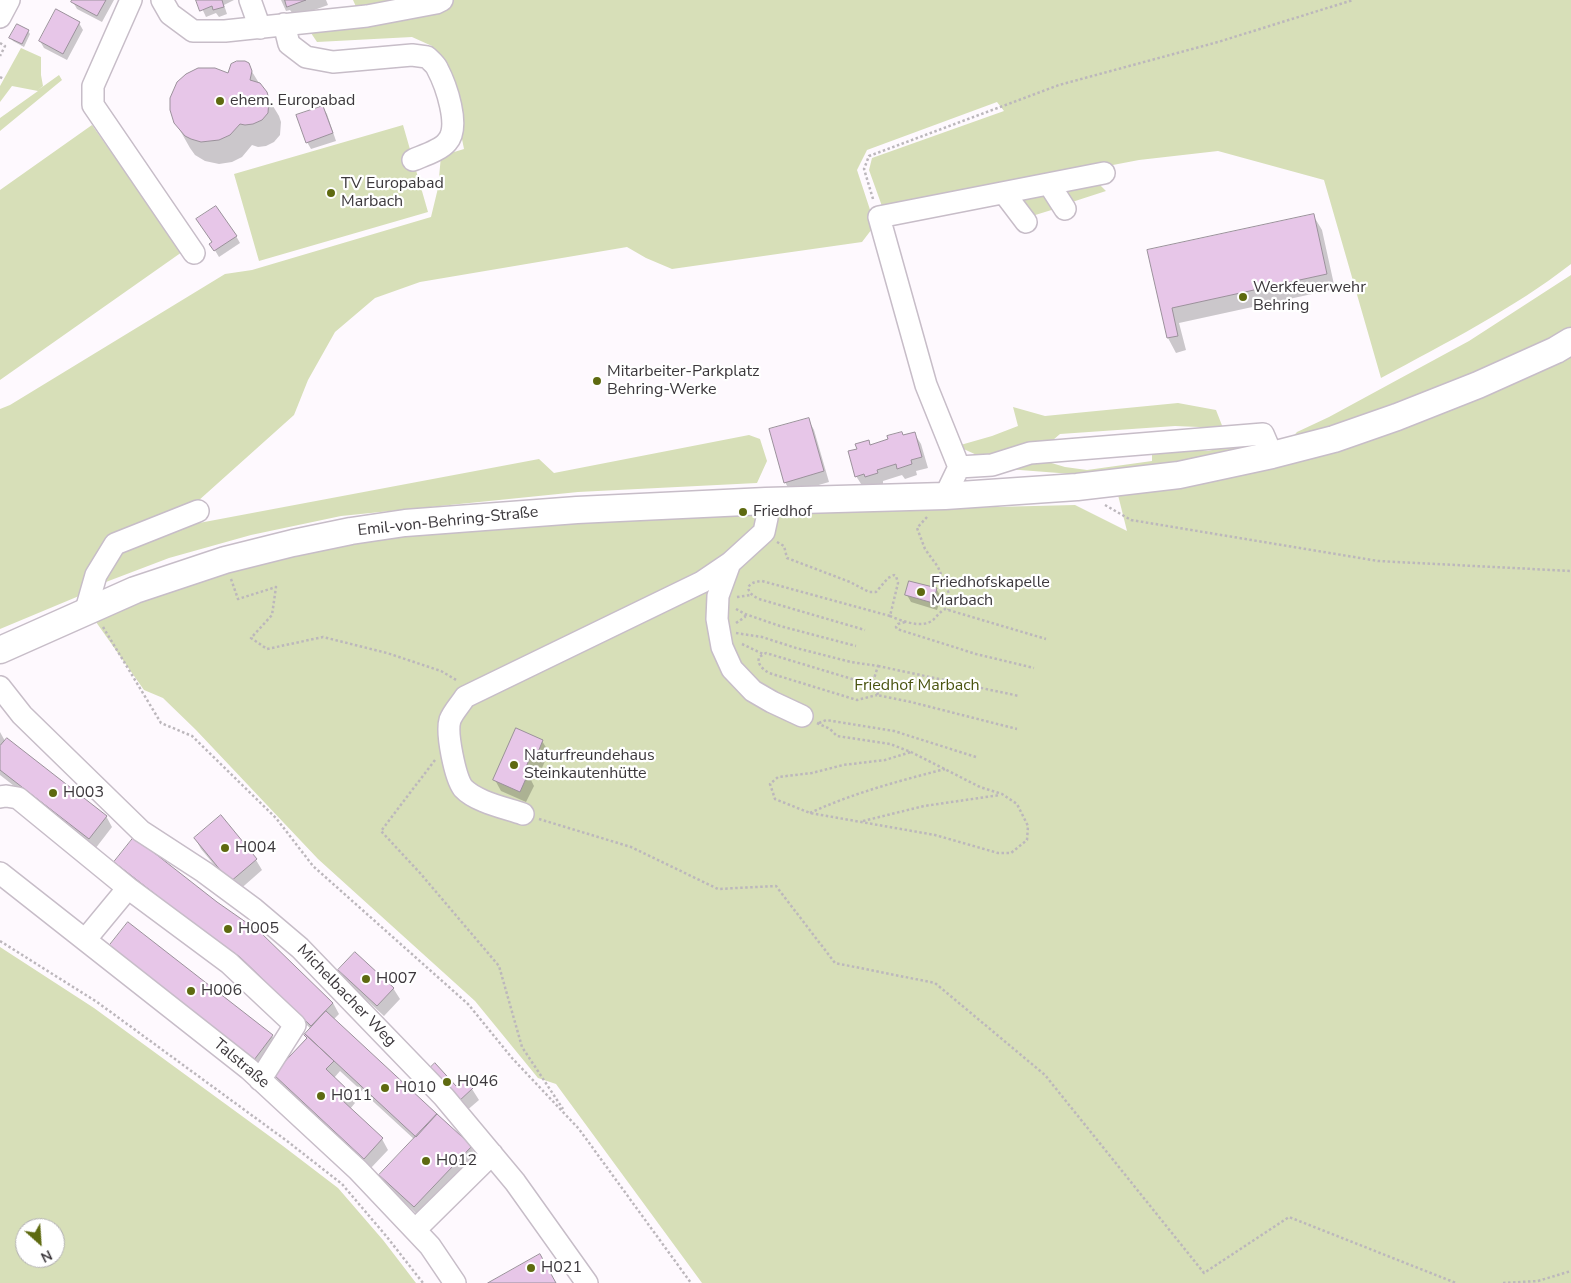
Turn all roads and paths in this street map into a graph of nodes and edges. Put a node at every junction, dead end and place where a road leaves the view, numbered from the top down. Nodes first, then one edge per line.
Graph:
1 (9, 0) edge
2 (131, 0) edge
3 (162, 0) edge
4 (250, 0) edge
5 (442, 0) edge
6 (1352, 0) edge
7 (0, 17) edge
8 (284, 24) junction
9 (260, 28) junction
10 (0, 43) edge
11 (0, 56) edge
12 (0, 77) edge
13 (4, 79) dead end
14 (413, 160) dead end
15 (1104, 173) dead end
16 (1049, 184) junction
17 (1004, 193) junction
18 (1065, 209) dead end
19 (879, 218) junction
20 (1026, 222) dead end
21 (194, 253) dead end
22 (1571, 341) edge
23 (1272, 455) junction
24 (959, 467) junction
25 (1077, 487) junction
26 (945, 496) junction
27 (766, 501) junction
28 (198, 511) dead end
29 (764, 532) junction
30 (225, 560) junction
31 (730, 563) junction
32 (1571, 571) edge
33 (751, 595) junction
34 (89, 609) junction
35 (948, 610) junction
36 (745, 614) junction
37 (890, 616) junction
38 (906, 622) junction
39 (732, 624) dead end
40 (865, 630) dead end
41 (734, 639) dead end
42 (1046, 639) dead end
43 (737, 642) dead end
44 (856, 646) dead end
45 (0, 650) edge
46 (762, 654) junction
47 (878, 666) junction
48 (1034, 668) dead end
49 (872, 685) junction
50 (0, 687) edge
51 (475, 692) junction
52 (877, 695) junction
53 (1019, 696) dead end
54 (810, 720) junction
55 (1017, 729) dead end
56 (450, 742) junction
57 (911, 752) junction
58 (976, 757) dead end
59 (946, 768) junction
60 (1002, 794) junction
61 (0, 797) edge
62 (810, 813) junction
63 (523, 814) joint
64 (860, 822) junction
65 (0, 873) edge
66 (128, 888) junction
67 (85, 940) junction
68 (0, 941) edge
69 (260, 1080) junction
70 (567, 1115) junction
71 (492, 1154) junction
72 (415, 1230) junction
73 (1571, 1271) edge
74 (423, 1283) edge
75 (455, 1283) edge
76 (588, 1283) edge
77 (691, 1283) edge
78 (1456, 1283) edge
79 (1503, 1283) edge

1 - 7 street
2 - 21 street
3 - 9 street
4 - 9 street
5 - 8 street
6 - 19 path
8 - 9 street
8 - 14 street
10 - 11 path
12 - 13 path
15 - 16 street
16 - 17 street
16 - 18 street
17 - 19 street
17 - 20 street
19 - 24 street
22 - 23 main road, Emil-von-Behring-Straße
23 - 24 street
23 - 25 main road, Emil-von-Behring-Straße
24 - 26 street
25 - 26 main road, Emil-von-Behring-Straße
25 - 32 path
26 - 27 main road, Emil-von-Behring-Straße
26 - 35 path
27 - 29 street
27 - 30 main road, Emil-von-Behring-Straße
28 - 34 street
29 - 31 street
29 - 37 path
30 - 34 main road, Emil-von-Behring-Straße
30 - 51 path
31 - 51 street
31 - 54 street
33 - 36 path
33 - 37 path
33 - 40 path
34 - 45 main road, Emil-von-Behring-Straße
34 - 70 path
35 - 38 path
35 - 42 path
36 - 39 path
36 - 44 path
37 - 38 path
38 - 48 path
41 - 47 path
43 - 46 path
46 - 49 path
46 - 52 path
47 - 49 path
47 - 53 path
49 - 52 path
50 - 71 street, Michelbacher Weg
51 - 56 street
52 - 55 path
54 - 57 path
54 - 58 path
56 - 63 street
56 - 70 path
57 - 59 path
57 - 62 path
59 - 60 path
59 - 62 path
60 - 64 path
60 - 64 path
61 - 66 street
62 - 64 path
63 - 78 path
65 - 67 street, Talstraße
66 - 67 street
66 - 69 street
67 - 69 street, Talstraße
68 - 74 path
69 - 72 street, Talstraße
70 - 77 path
71 - 72 street
71 - 76 street, Michelbacher Weg
72 - 75 street, Talstraße
73 - 79 path

